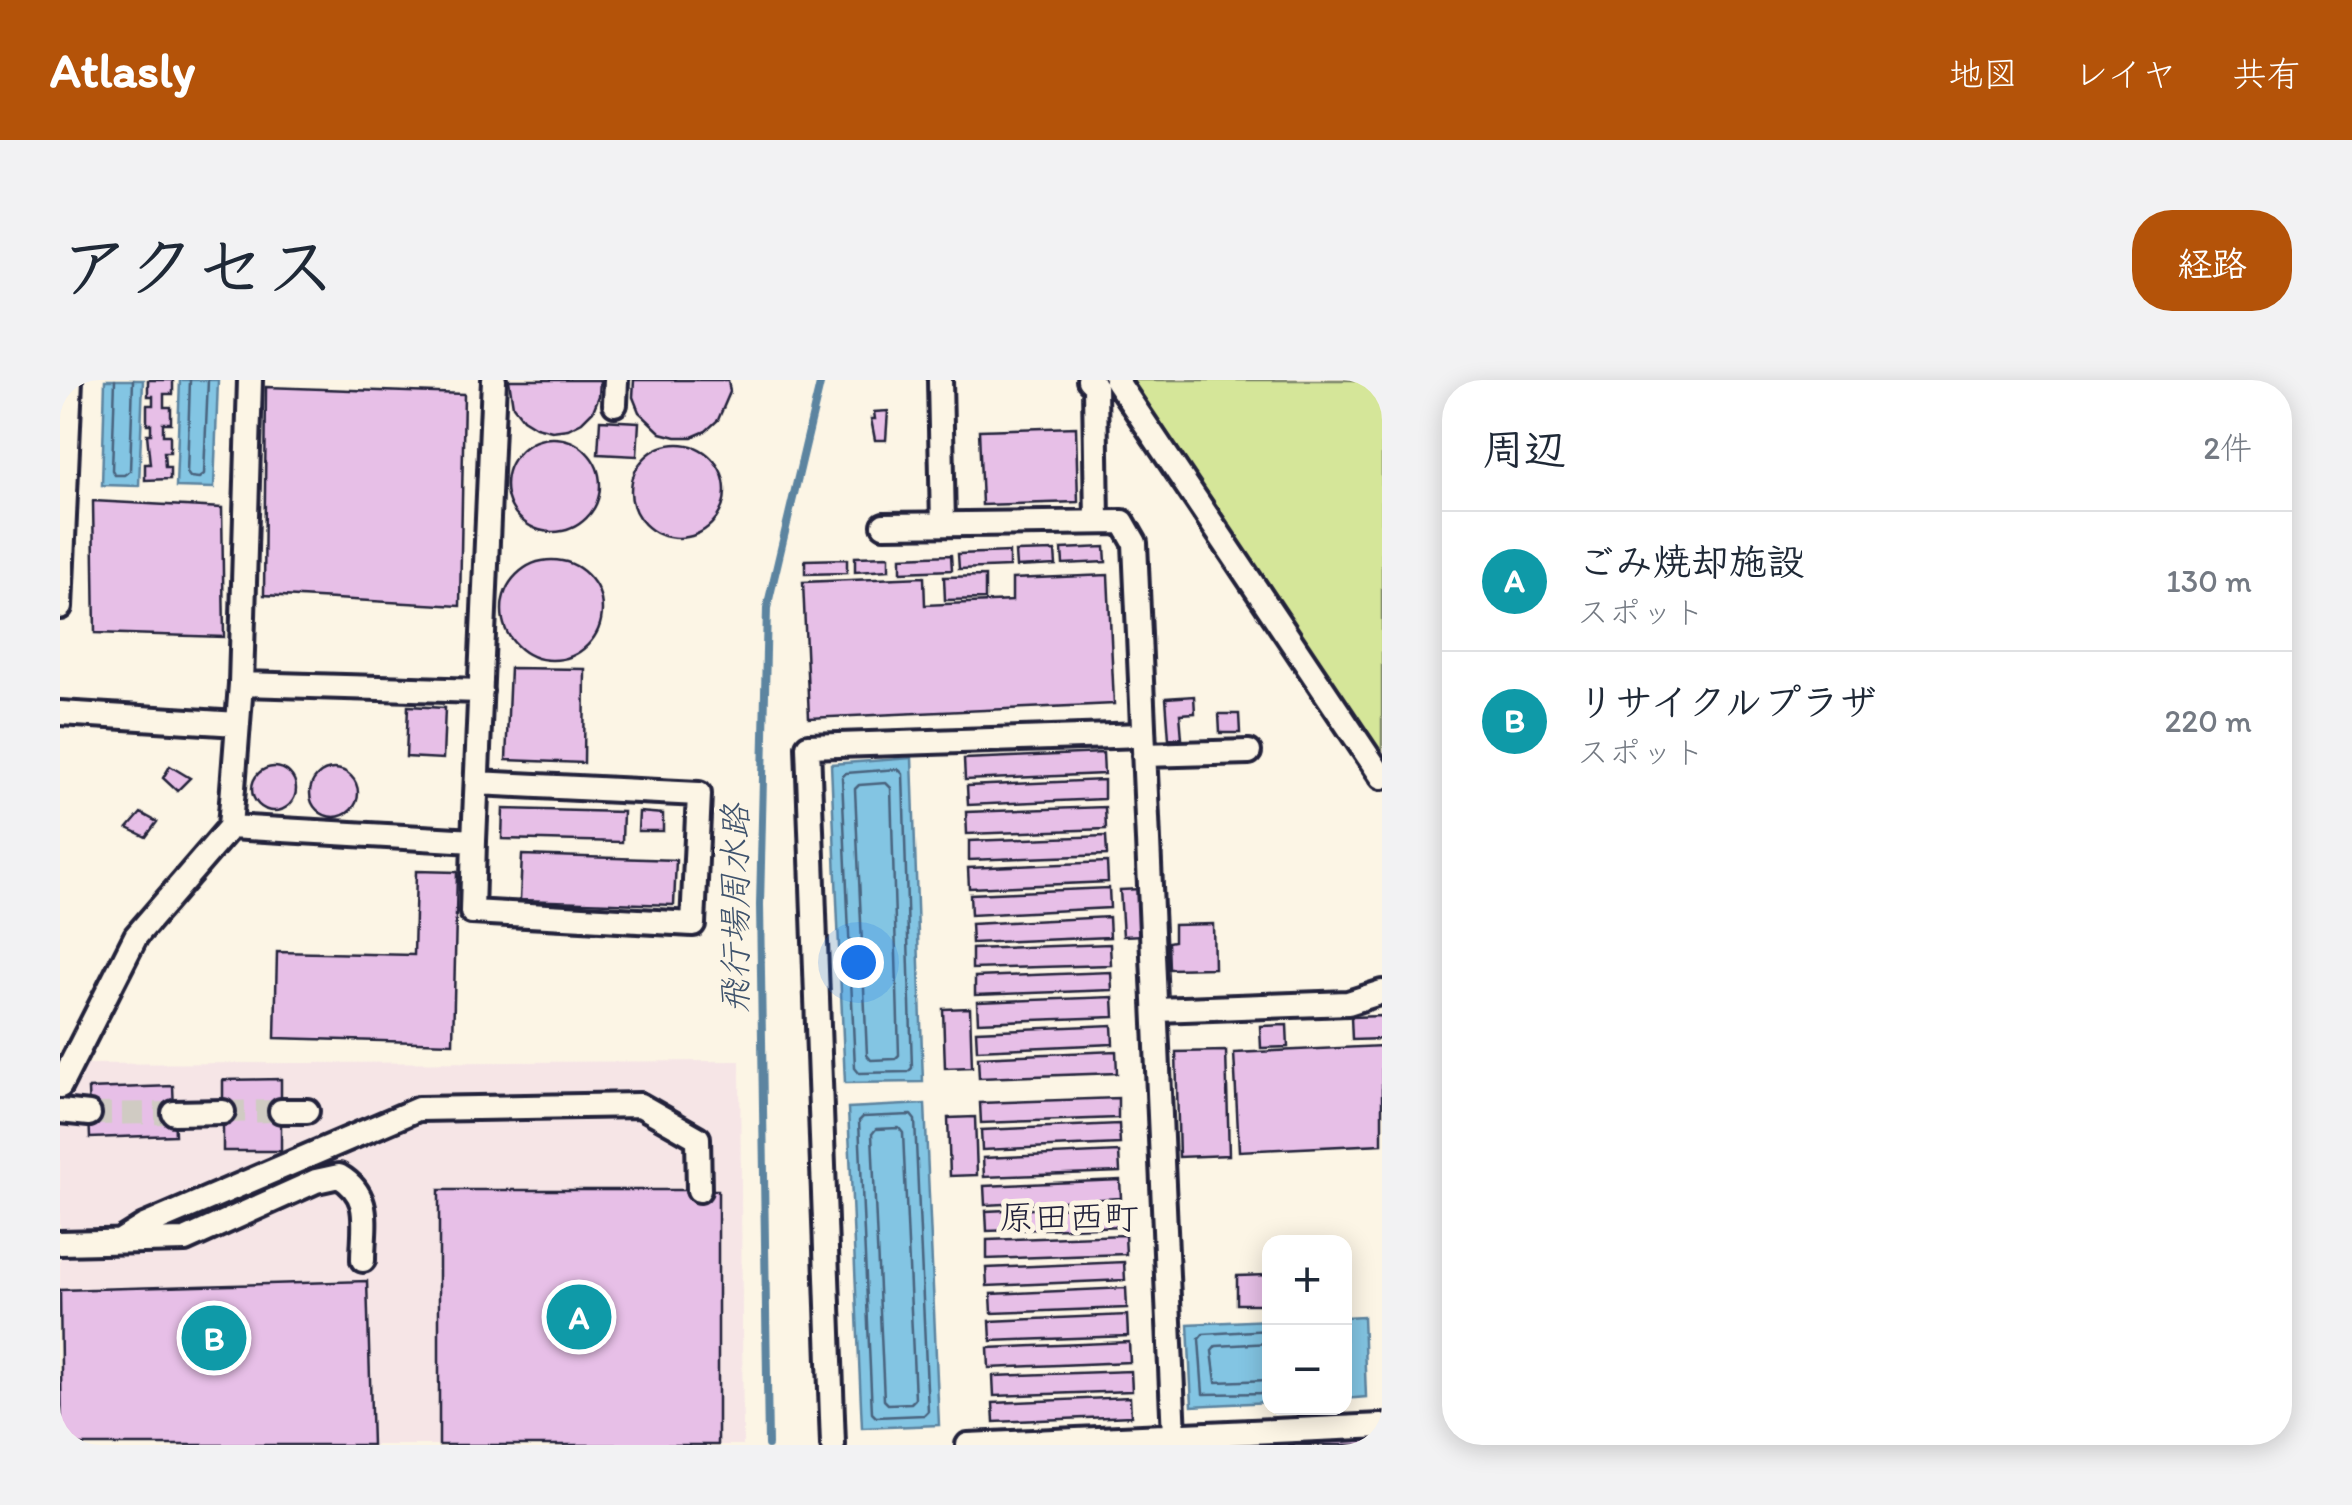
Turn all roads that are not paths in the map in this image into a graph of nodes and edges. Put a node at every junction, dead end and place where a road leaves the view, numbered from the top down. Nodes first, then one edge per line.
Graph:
1 (70, 380) edge
2 (250, 380) edge
3 (494, 380) edge
4 (940, 380) edge
5 (1089, 380) edge
6 (1116, 380) edge
7 (1096, 522) junction
8 (884, 524) dead end
9 (943, 524) junction
10 (60, 608) edge
11 (240, 684) junction
12 (481, 692) junction
13 (60, 713) edge
14 (238, 724) junction
15 (1144, 745) junction
16 (1249, 752) dead end
17 (1382, 777) edge
18 (477, 783) junction
19 (230, 827) junction
20 (474, 840) junction
21 (1382, 992) edge
22 (1156, 1010) junction
23 (66, 1058) edge
24 (60, 1086) edge
25 (60, 1111) edge
26 (282, 1111) tunnel mouth
27 (306, 1111) dead end
28 (223, 1112) tunnel mouth
29 (174, 1113) tunnel mouth
30 (89, 1114) tunnel mouth
31 (699, 1190) dead end
32 (120, 1241) junction
33 (60, 1243) edge
34 (363, 1260) dead end
35 (1382, 1426) edge
36 (1174, 1436) junction
37 (1129, 1442) edge
38 (833, 1445) edge
39 (968, 1445) edge

1 - 10 lane
2 - 11 lane
3 - 12 lane
4 - 9 lane
5 - 7 lane
6 - 17 lane
7 - 9 lane
7 - 15 lane
8 - 9 lane
11 - 12 lane
11 - 14 lane
12 - 18 lane
13 - 14 lane
14 - 19 lane
15 - 16 lane
15 - 22 lane
15 - 38 lane
18 - 20 lane
18 - 20 lane
19 - 20 lane
19 - 23 lane
21 - 22 lane
22 - 36 lane
23 - 24 lane
25 - 30 lane
26 - 27 lane
28 - 29 lane
31 - 32 lane
32 - 33 lane
32 - 34 lane
35 - 36 lane
36 - 37 lane
37 - 39 lane

